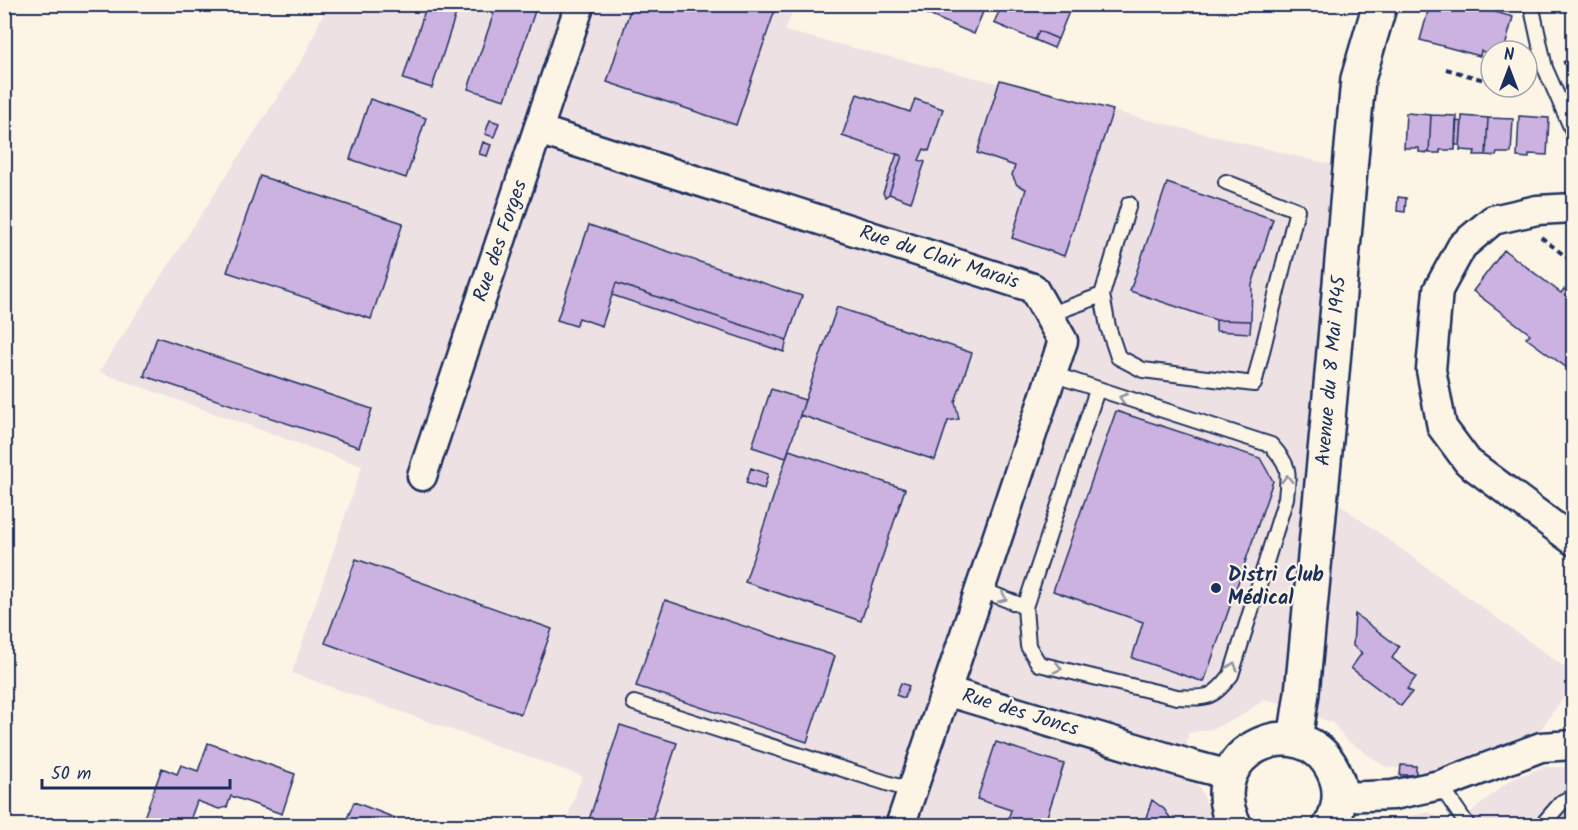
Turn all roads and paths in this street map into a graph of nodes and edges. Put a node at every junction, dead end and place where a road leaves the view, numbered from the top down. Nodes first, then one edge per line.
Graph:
1 (580, 4) edge
2 (1380, 4) edge
3 (1532, 4) edge
4 (1446, 69) dead end
5 (1479, 79) edge
6 (538, 130) junction
7 (1574, 134) edge
8 (1226, 182) dead end
9 (1129, 204) dead end
10 (1574, 208) edge
11 (1102, 295) junction
12 (1048, 315) junction
13 (1052, 374) junction
14 (1097, 390) junction
15 (422, 477) dead end
16 (1574, 542) edge
17 (980, 589) junction
18 (1025, 607) junction
19 (946, 691) junction
20 (634, 703) dead end
21 (1295, 740) junction
22 (1574, 745) edge
23 (1230, 775) junction
24 (1440, 785) junction
25 (912, 791) junction
26 (1574, 798) edge
27 (1334, 812) edge
28 (900, 825) edge
29 (1235, 825) edge
30 (1468, 825) edge
31 (1541, 825) edge

1 - 6 street, Rue des Forges
2 - 21 main road, Avenue du 8 Mai 1945
3 - 7 lane
4 - 5 path
6 - 12 street, Rue du Clair Marais
6 - 15 street, Rue des Forges
8 - 11 lane
9 - 11 lane
10 - 16 street
11 - 12 lane
12 - 13 street, Rue du Clair Marais
13 - 14 lane
13 - 17 street, Rue du Clair Marais
14 - 18 lane
18 -> 14 lane
17 -> 18 lane
17 - 19 street, Rue du Clair Marais
19 - 23 street, Rue des Joncs
19 - 25 street, Rue des Joncs
20 - 25 lane
21 - 23 main road
21 - 27 main road
22 - 24 street
23 - 29 main road
24 - 27 street
24 - 30 lane
25 - 28 street, Rue des Joncs
26 - 31 lane

